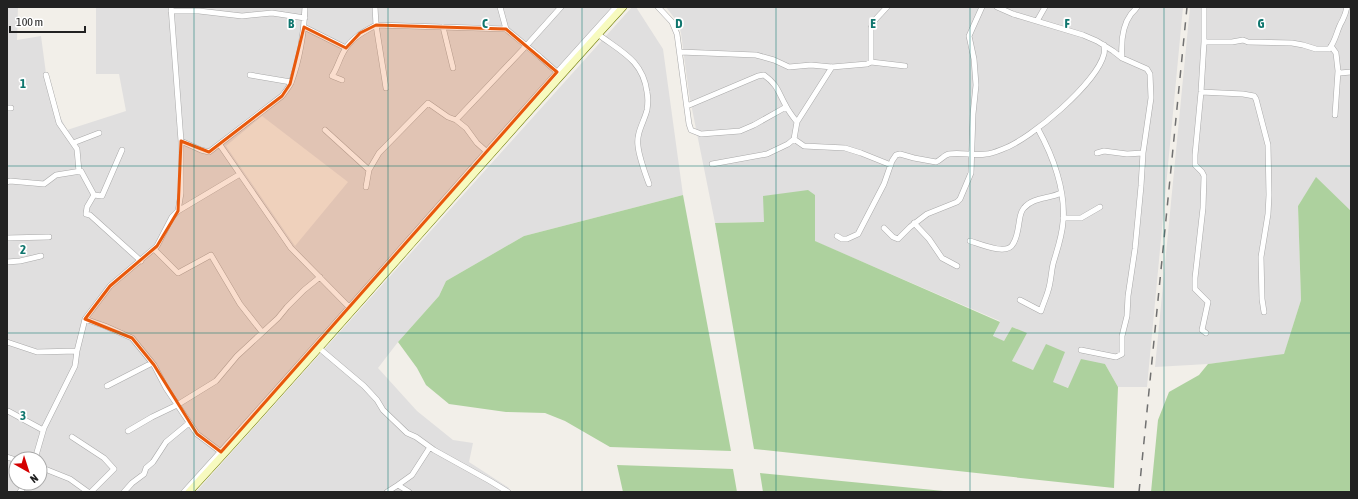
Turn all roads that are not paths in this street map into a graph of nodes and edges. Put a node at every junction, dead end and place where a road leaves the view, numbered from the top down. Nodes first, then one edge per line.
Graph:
1 (306, 7) edge
2 (375, 7) edge
3 (500, 7) edge
4 (561, 7) edge
5 (616, 7) edge
6 (623, 7) edge
7 (658, 7) edge
8 (887, 7) edge
9 (982, 7) edge
10 (997, 7) edge
11 (1045, 7) edge
12 (1137, 7) edge
13 (1204, 7) edge
14 (1347, 7) edge
15 (171, 9) edge
16 (305, 18) junction
17 (1037, 21) junction
18 (376, 25) junction
19 (304, 27) junction
20 (443, 27) junction
21 (506, 29) junction
22 (599, 35) junction
23 (1204, 42) junction
24 (1121, 43) junction
25 (527, 45) junction
26 (1106, 46) junction
27 (1331, 46) junction
28 (346, 48) junction
29 (680, 52) junction
30 (1122, 58) junction
31 (871, 62) junction
32 (905, 66) dead end
33 (832, 67) junction
34 (453, 68) dead end
35 (1338, 71) junction
36 (557, 72) junction
37 (1351, 72) edge
38 (46, 75) dead end
39 (250, 75) dead end
40 (342, 80) dead end
41 (291, 82) junction
42 (386, 88) dead end
43 (1201, 92) junction
44 (687, 106) junction
45 (786, 107) junction
46 (1335, 115) dead end
47 (456, 120) junction
48 (797, 122) junction
49 (1038, 129) junction
50 (326, 130) dead end
51 (99, 133) dead end
52 (794, 139) junction
53 (181, 141) junction
54 (73, 143) junction
55 (220, 144) junction
56 (122, 150) dead end
57 (486, 151) junction
58 (1097, 153) dead end
59 (1143, 153) junction
60 (972, 154) junction
61 (712, 164) dead end
62 (891, 165) junction
63 (369, 170) junction
64 (79, 172) junction
65 (240, 174) junction
66 (7, 182) edge
67 (649, 184) dead end
68 (366, 187) dead end
69 (1061, 192) junction
70 (94, 195) junction
71 (1100, 207) dead end
72 (178, 211) junction
73 (1063, 218) junction
74 (914, 223) junction
75 (884, 228) dead end
76 (837, 236) dead end
77 (49, 237) dead end
78 (7, 238) edge
79 (970, 241) dead end
80 (154, 249) junction
81 (41, 256) dead end
82 (141, 260) junction
83 (7, 262) edge
84 (957, 266) dead end
85 (320, 277) junction
86 (1020, 300) dead end
87 (349, 307) junction
88 (1264, 312) dead end
89 (85, 319) junction
90 (262, 332) junction
91 (1206, 333) dead end
92 (7, 342) edge
93 (319, 348) junction
94 (1081, 350) dead end
95 (77, 352) junction
96 (152, 363) junction
97 (107, 386) dead end
98 (177, 405) junction
99 (8, 411) edge
100 (189, 423) junction
101 (43, 430) junction
102 (128, 431) dead end
103 (72, 437) dead end
104 (430, 448) junction
105 (37, 451) edge
106 (220, 452) junction
107 (48, 470) edge
108 (398, 485) junction
109 (88, 492) edge
110 (91, 492) edge
111 (124, 492) edge
112 (184, 492) edge
113 (189, 492) edge
114 (387, 492) edge
115 (408, 492) edge
116 (508, 492) edge

1 - 16 street
2 - 18 street
3 - 21 street
4 - 25 street
5 - 36 street
6 - 22 main road
7 - 29 street
8 - 31 street
9 - 60 street
10 - 17 street
11 - 17 street
12 - 24 street
13 - 23 street
14 - 27 street
15 - 16 street
15 - 53 street
16 - 19 street
17 - 26 street
18 - 20 street
18 - 28 street
18 - 42 street
19 - 28 street
19 - 41 street
20 - 21 street
20 - 34 street
21 - 25 street
22 - 67 street
22 - 93 main road
23 - 27 street
23 - 43 street
24 - 26 street
24 - 30 street
25 - 36 street
25 - 47 street
26 - 30 street
26 - 49 street
27 - 35 street
28 - 40 street
29 - 33 street
29 - 44 street
30 - 59 street
31 - 32 street
31 - 33 street
33 - 48 street
35 - 37 street
35 - 46 street
36 - 57 street
38 - 54 street
39 - 41 street
41 - 55 street
43 - 88 street
43 - 91 street
44 - 45 street
44 - 45 street
45 - 48 street
47 - 57 street
47 - 63 street
48 - 52 street
49 - 60 street
49 - 69 street
50 - 63 street
51 - 54 street
52 - 61 street
52 - 62 street
53 - 55 street
53 - 72 street
54 - 64 street
55 - 65 street
56 - 70 street
57 - 87 street
58 - 59 street
59 - 94 street
60 - 62 street
60 - 74 street
62 - 76 street
63 - 68 street
64 - 66 street
64 - 70 street
65 - 72 street
65 - 85 street
69 - 73 street
69 - 79 street
70 - 82 street
71 - 73 street
72 - 80 street
73 - 86 street
74 - 75 street
74 - 84 street
77 - 78 street
80 - 82 street
80 - 90 street
81 - 83 street
82 - 89 street
85 - 87 street
85 - 90 street
87 - 106 street
89 - 95 street
89 - 96 street
90 - 98 street
92 - 95 street
93 - 104 street
93 - 113 main road
95 - 101 street
96 - 97 street
96 - 98 street
98 - 100 street
98 - 102 street
99 - 101 street
100 - 106 street
100 - 111 street
101 - 105 street
103 - 110 street
104 - 108 street
104 - 116 street
106 - 112 street
107 - 109 street
108 - 114 street
108 - 115 street

